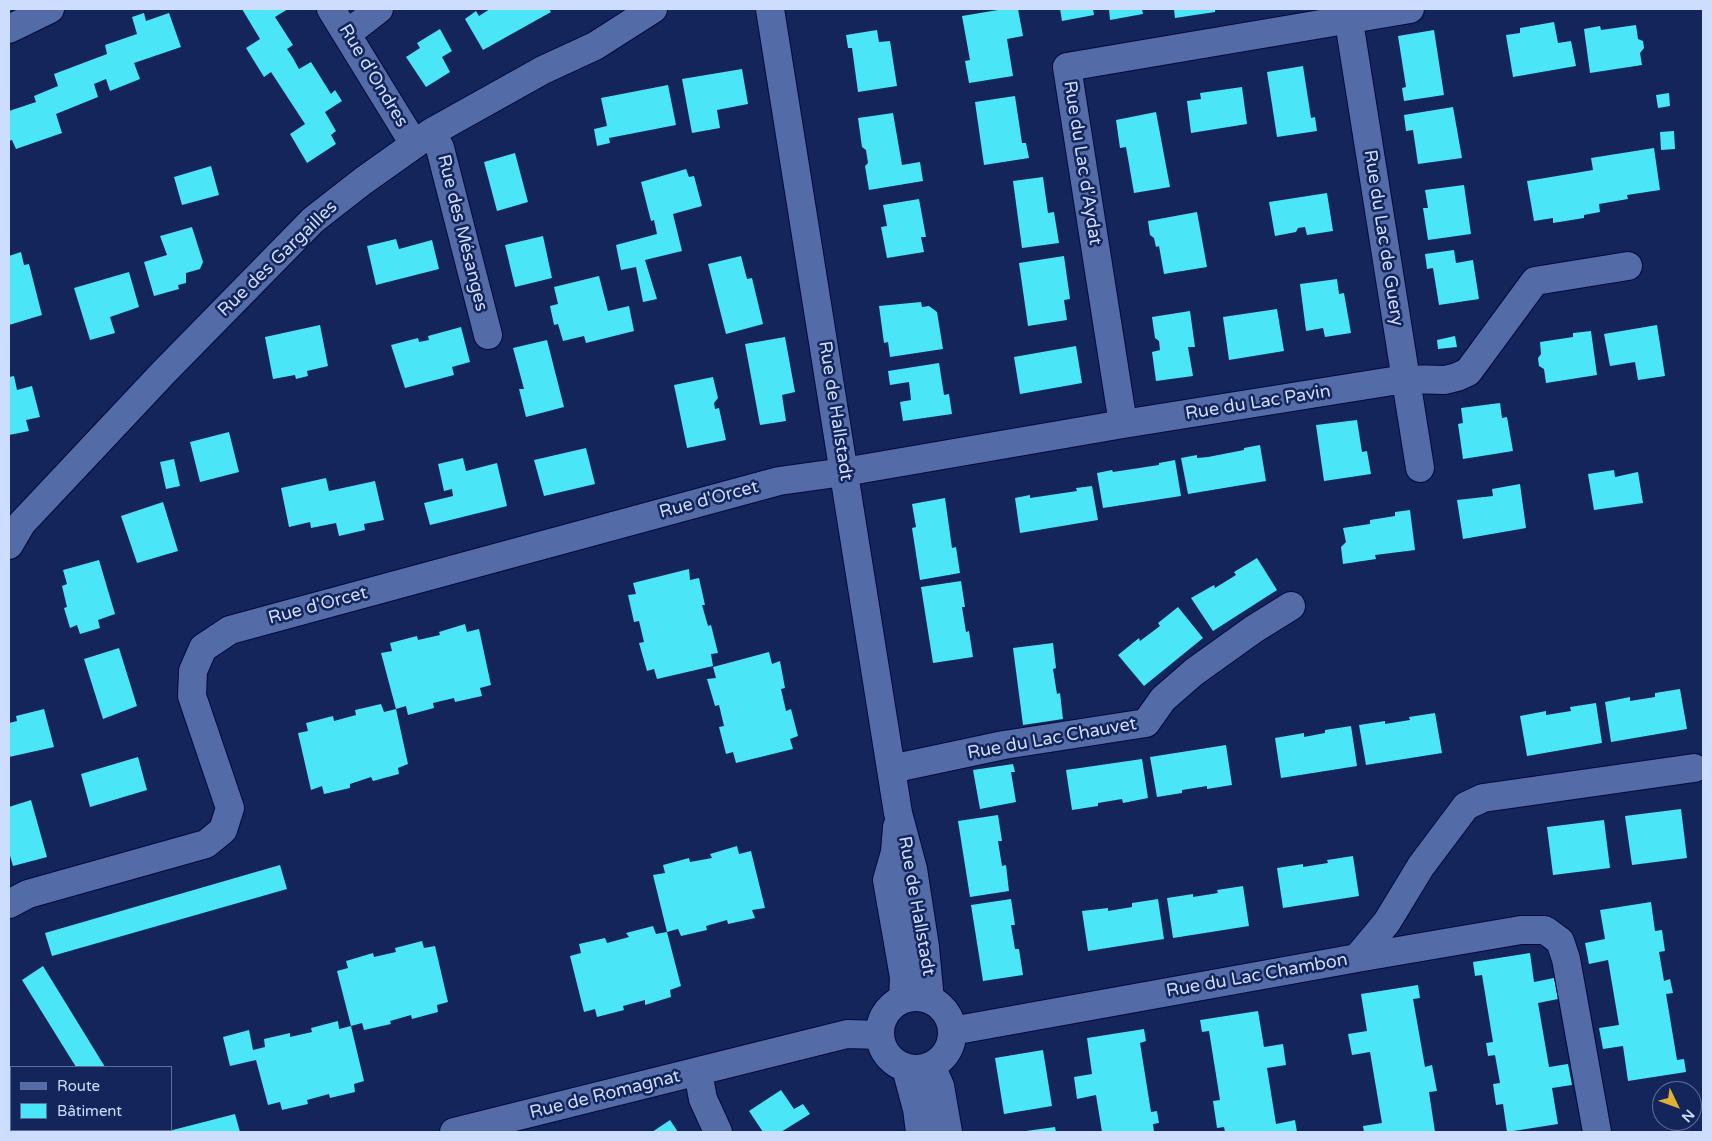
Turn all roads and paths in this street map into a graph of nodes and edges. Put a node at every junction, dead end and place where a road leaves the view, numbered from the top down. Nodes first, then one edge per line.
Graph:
1 (50, 9) edge
2 (331, 9) edge
3 (379, 9) edge
4 (653, 9) edge
5 (770, 9) edge
6 (1410, 9) edge
7 (1348, 14) edge
8 (9, 30) edge
9 (347, 34) junction
10 (423, 138) junction
11 (1628, 266) dead end
12 (488, 335) dead end
13 (1405, 379) junction
14 (1123, 424) junction
15 (1420, 468) dead end
16 (844, 472) junction
17 (9, 545) edge
18 (1292, 606) dead end
19 (1694, 768) dead end
20 (891, 769) junction
21 (898, 813) junction
22 (9, 904) edge
23 (1357, 958) junction
24 (904, 999) junction
25 (930, 1000) junction
26 (952, 1031) junction
27 (880, 1036) junction
28 (919, 1067) junction
29 (698, 1072) junction
30 (454, 1132) edge
31 (718, 1132) edge
32 (920, 1132) edge
33 (948, 1132) edge
34 (1597, 1132) edge

1 - 8 street
2 - 9 street, Rue d'Ondres
3 - 9 street
4 - 10 street, Rue des Gargailles
5 - 16 street, Rue de Hallstadt
6 - 7 street, Rue du Lac d'Aydat
7 - 13 street, Rue du Lac de Guery
7 - 14 street, Rue du Lac d'Aydat
9 - 10 street, Rue d'Ondres
10 - 12 street, Rue des Mésanges
10 - 17 street, Rue des Gargailles
11 - 13 street, Rue du Lac Pavin
13 - 14 street, Rue du Lac Pavin
13 - 15 street, Rue du Lac de Guery
14 - 16 street, Rue du Lac Pavin
16 - 20 street, Rue de Hallstadt
16 - 22 street, Rue d'Orcet
18 - 20 street, Rue du Lac Chauvet
19 - 23 street, Rue du Lac Chambon
20 - 21 street, Rue de Hallstadt
21 - 24 street, Rue de Hallstadt
21 - 25 street, Rue de Hallstadt
23 - 26 street, Rue du Lac Chambon
23 - 34 street
24 - 25 street
24 - 27 street
25 - 26 street
26 - 28 street
27 - 28 street
27 - 29 street, Rue de Romagnat
28 - 32 street
28 - 33 street
29 - 30 street, Rue de Romagnat
29 - 31 street, Rue de Romagnat

